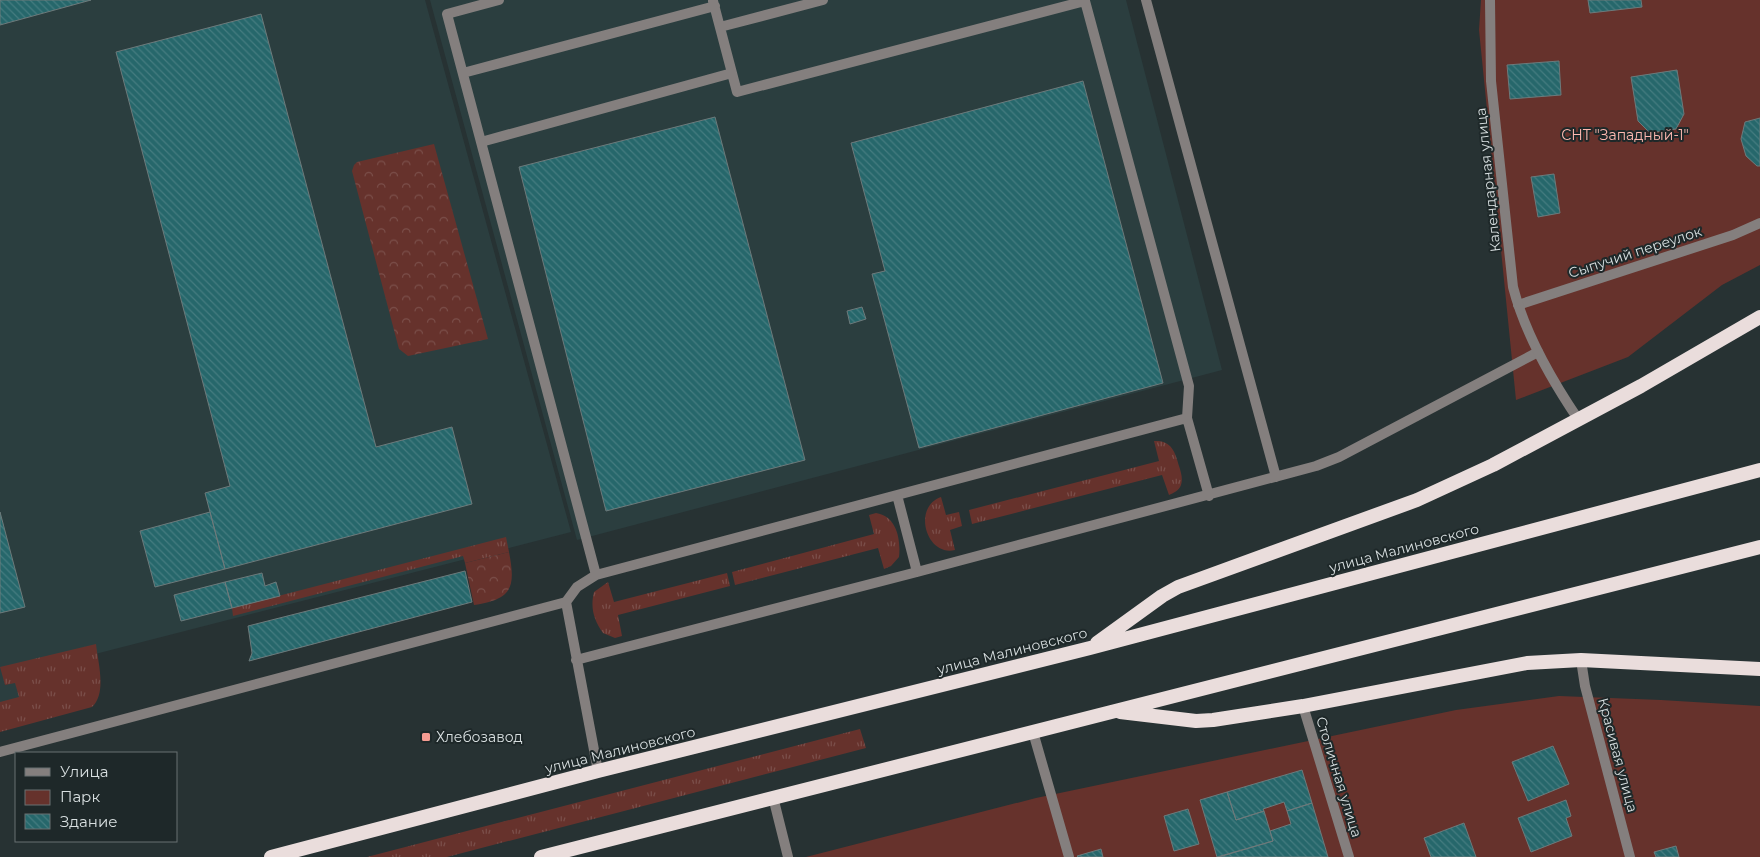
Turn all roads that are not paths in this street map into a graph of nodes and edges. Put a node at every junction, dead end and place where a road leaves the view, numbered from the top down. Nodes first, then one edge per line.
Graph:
1 (499, 0) edge
2 (823, 0) edge
3 (1085, 0) edge
4 (1146, 0) edge
5 (1490, 0) edge
6 (714, 3) edge
7 (720, 27) junction
8 (463, 73) junction
9 (732, 73) junction
10 (481, 142) junction
11 (1760, 223) edge
12 (1518, 305) junction
13 (1760, 317) edge
14 (1538, 352) junction
15 (1187, 418) junction
16 (1578, 419) junction
17 (1760, 470) edge
18 (1276, 477) junction
19 (897, 495) junction
20 (1209, 496) junction
21 (1760, 547) edge
22 (917, 572) junction
23 (596, 575) junction
24 (566, 602) junction
25 (1090, 648) junction
26 (576, 660) junction
27 (1581, 660) junction
28 (1760, 668) edge
29 (1302, 706) junction
30 (1110, 711) junction
31 (1033, 732) junction
32 (0, 752) edge
33 (598, 772) junction
34 (773, 797) junction
35 (271, 857) edge
36 (541, 857) edge
37 (788, 857) edge
38 (1069, 857) edge
39 (1348, 857) edge
40 (1630, 857) edge

1 - 8 street
2 - 7 street
3 - 9 street
3 - 15 street
4 - 18 street
5 - 12 street, Календарная улица
6 - 7 street
6 - 8 street
7 - 9 street
8 - 10 street
9 - 10 street
10 - 23 street
11 - 12 street, Сыпучий переулок
12 - 14 street, Календарная улица
13 - 16 highway
14 - 16 street, Календарная улица
14 - 18 street
15 - 19 street
15 - 20 street
16 - 25 highway
17 - 25 highway, улица Малиновского
18 - 20 street
19 - 22 street
19 - 23 street
20 - 22 street
21 - 30 highway
22 - 26 street
23 - 24 street
24 - 26 street
24 - 32 street
25 - 33 highway, улица Малиновского
26 - 33 street
27 - 28 highway
27 - 29 highway
27 - 40 street, Красивая улица
29 - 30 highway
29 - 39 street, Столичная улица
30 - 31 highway
31 - 34 highway
31 - 38 street
33 - 35 highway, улица Малиновского
34 - 36 highway
34 - 37 street

